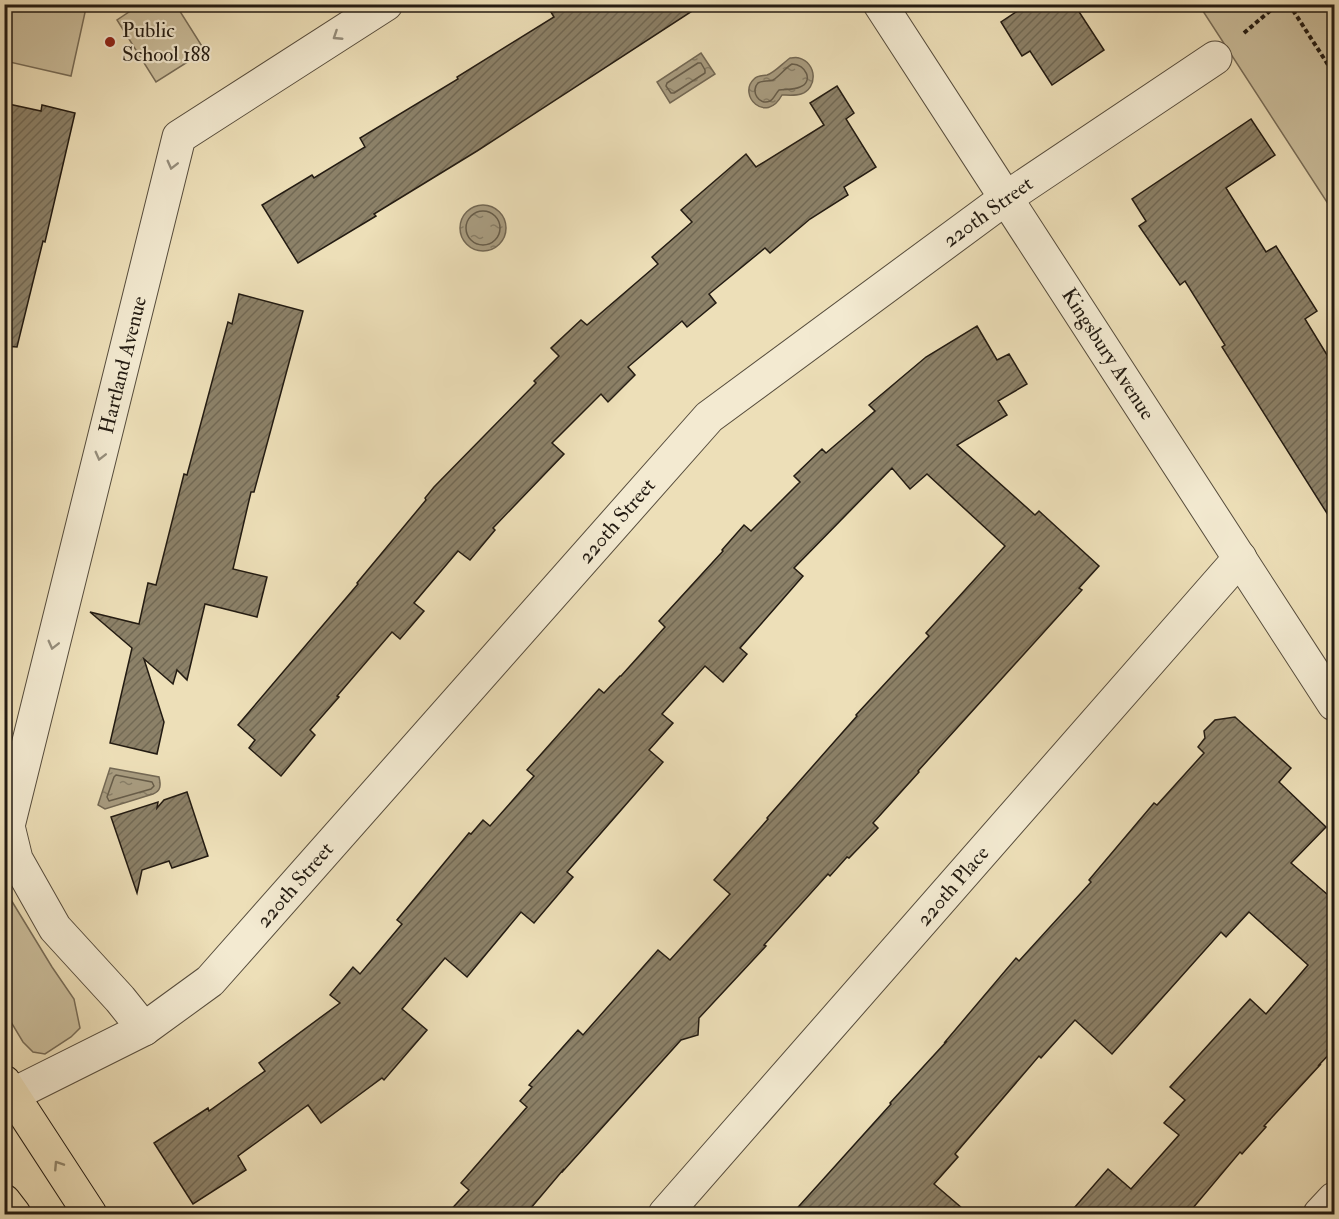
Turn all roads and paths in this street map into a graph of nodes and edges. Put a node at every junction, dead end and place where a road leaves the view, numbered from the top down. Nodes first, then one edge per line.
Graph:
1 (386, 4) edge
2 (880, 4) edge
3 (1278, 4) edge
4 (1289, 4) edge
5 (1215, 58) joint
6 (1335, 74) edge
7 (1006, 198) junction
8 (1240, 558) junction
9 (1335, 704) edge
10 (6, 828) edge
11 (144, 1029) junction
12 (7, 1092) edge
13 (1335, 1199) edge
14 (4, 1201) edge
15 (14, 1215) edge
16 (90, 1215) edge
17 (665, 1215) edge
18 (1320, 1215) edge

1 -> 10 street, Hartland Avenue
2 - 7 street, Kingsbury Avenue
3 - 5 path
4 - 6 path
5 - 7 street, 220th Street
7 - 8 street, Kingsbury Avenue
7 - 11 street, 220th Street
8 - 9 street, Kingsbury Avenue
8 - 17 street, 220th Place
10 - 11 street
11 - 12 street, 220th Street
16 -> 12 main road
13 - 18 street
14 - 15 main road

